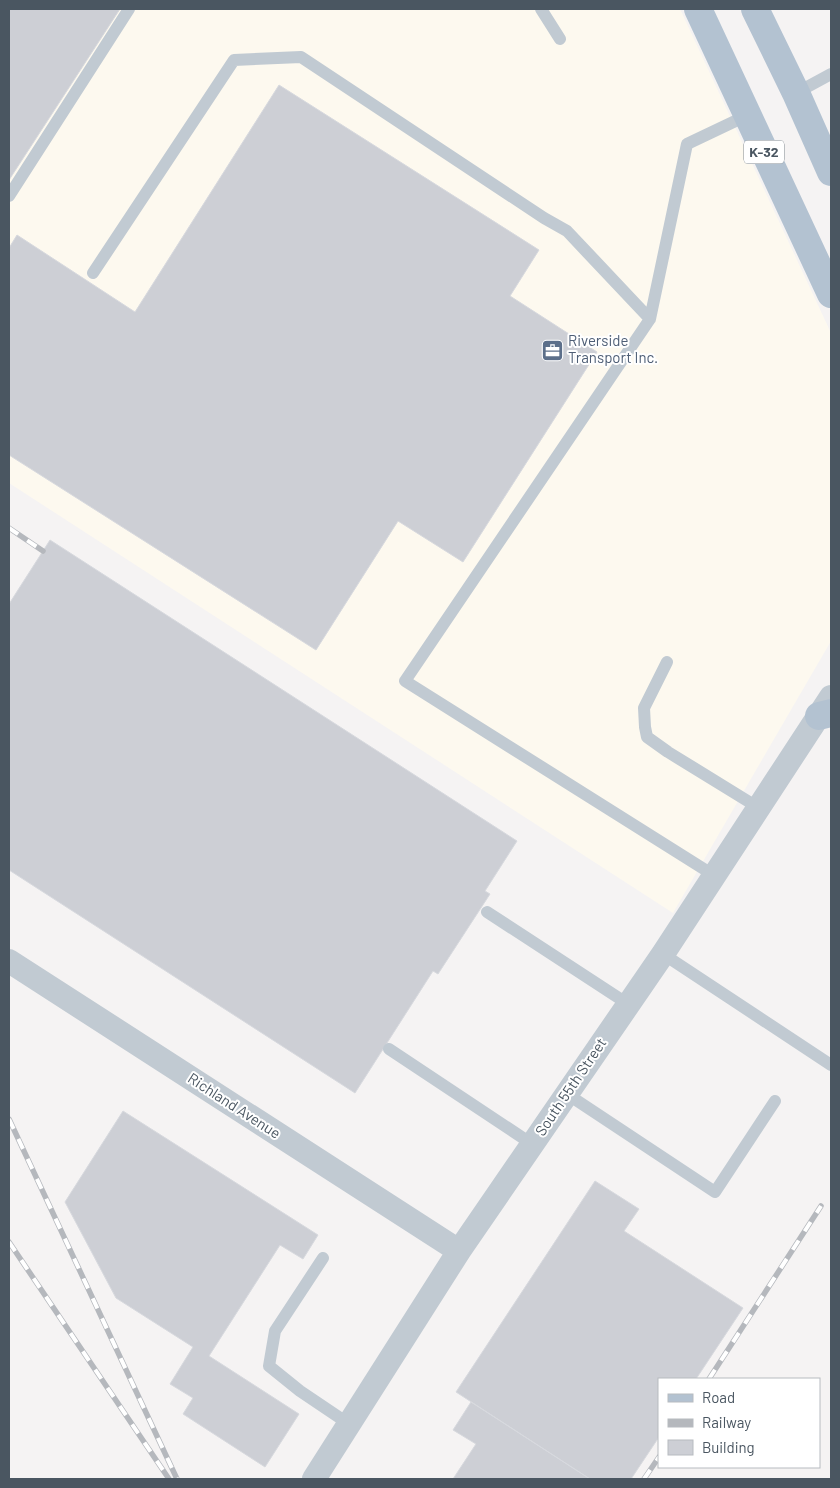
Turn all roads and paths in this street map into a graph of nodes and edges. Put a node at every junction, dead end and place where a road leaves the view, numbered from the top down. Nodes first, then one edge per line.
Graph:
1 (129, 9) edge
2 (541, 9) edge
3 (698, 9) edge
4 (755, 9) edge
5 (560, 40) dead end
6 (831, 74) edge
7 (796, 93) junction
8 (748, 116) junction
9 (831, 172) edge
10 (9, 196) edge
11 (93, 273) dead end
12 (831, 294) edge
13 (650, 319) junction
14 (667, 662) dead end
15 (827, 709) edge
16 (759, 808) junction
17 (715, 876) junction
18 (487, 912) dead end
19 (664, 954) junction
20 (9, 961) edge
21 (628, 1004) junction
22 (389, 1049) dead end
23 (831, 1065) edge
24 (567, 1094) junction
25 (775, 1101) dead end
26 (532, 1144) junction
27 (459, 1251) junction
28 (323, 1258) dead end
29 (349, 1424) junction
30 (314, 1479) edge

1 - 10 lane
2 - 5 lane
3 - 8 main road, K-32
4 - 7 main road
6 - 7 lane
7 - 9 main road
8 - 12 main road, K-32
8 - 13 lane
11 - 13 lane
13 - 17 lane
14 - 16 lane
15 - 16 street, South 55th Street
16 - 17 street, South 55th Street
17 - 19 street, South 55th Street
18 - 21 lane
19 - 21 street, South 55th Street
19 - 23 lane
20 - 27 street, Richland Avenue
21 - 24 street, South 55th Street
22 - 26 lane
24 - 25 lane
24 - 26 street, South 55th Street
26 - 27 street, South 55th Street
27 - 29 street, South 55th Street
28 - 29 lane
29 - 30 street, South 55th Street

